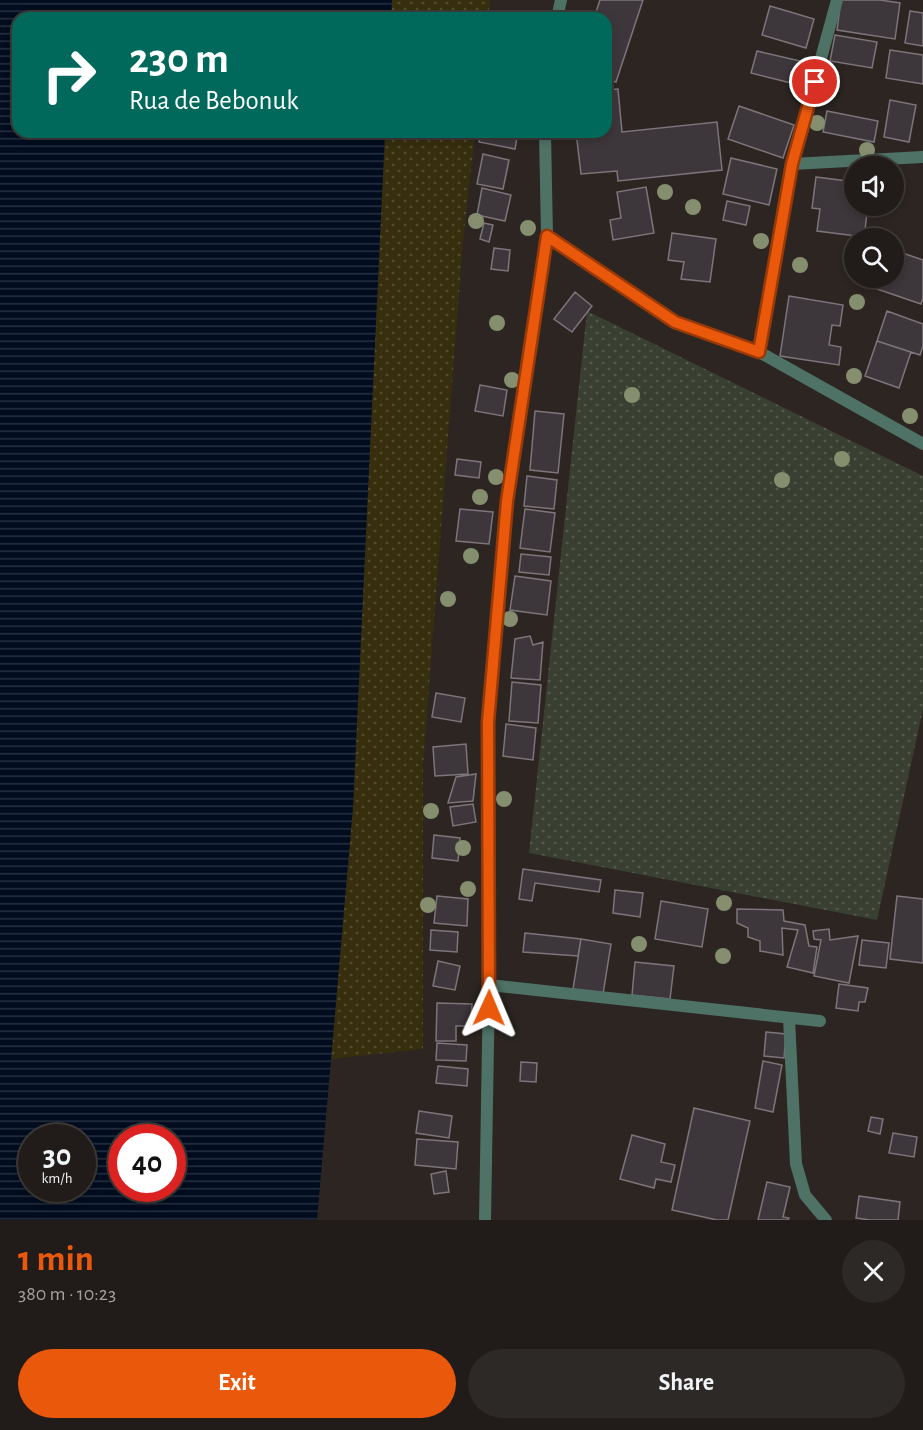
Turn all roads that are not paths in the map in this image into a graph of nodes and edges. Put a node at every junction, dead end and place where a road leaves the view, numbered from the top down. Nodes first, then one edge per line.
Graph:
1 (837, 0) edge
2 (545, 138) edge
3 (923, 157) edge
4 (792, 164) junction
5 (547, 236) junction
6 (759, 352) junction
7 (923, 444) edge
8 (489, 985) junction
9 (789, 1018) junction
10 (820, 1021) dead end
11 (485, 1220) edge
12 (826, 1220) edge

1 - 4 street
2 - 5 street
3 - 4 street
4 - 6 street
5 - 6 street
5 - 8 street
6 - 7 street
8 - 9 street
8 - 11 street
9 - 10 street
9 - 12 street

